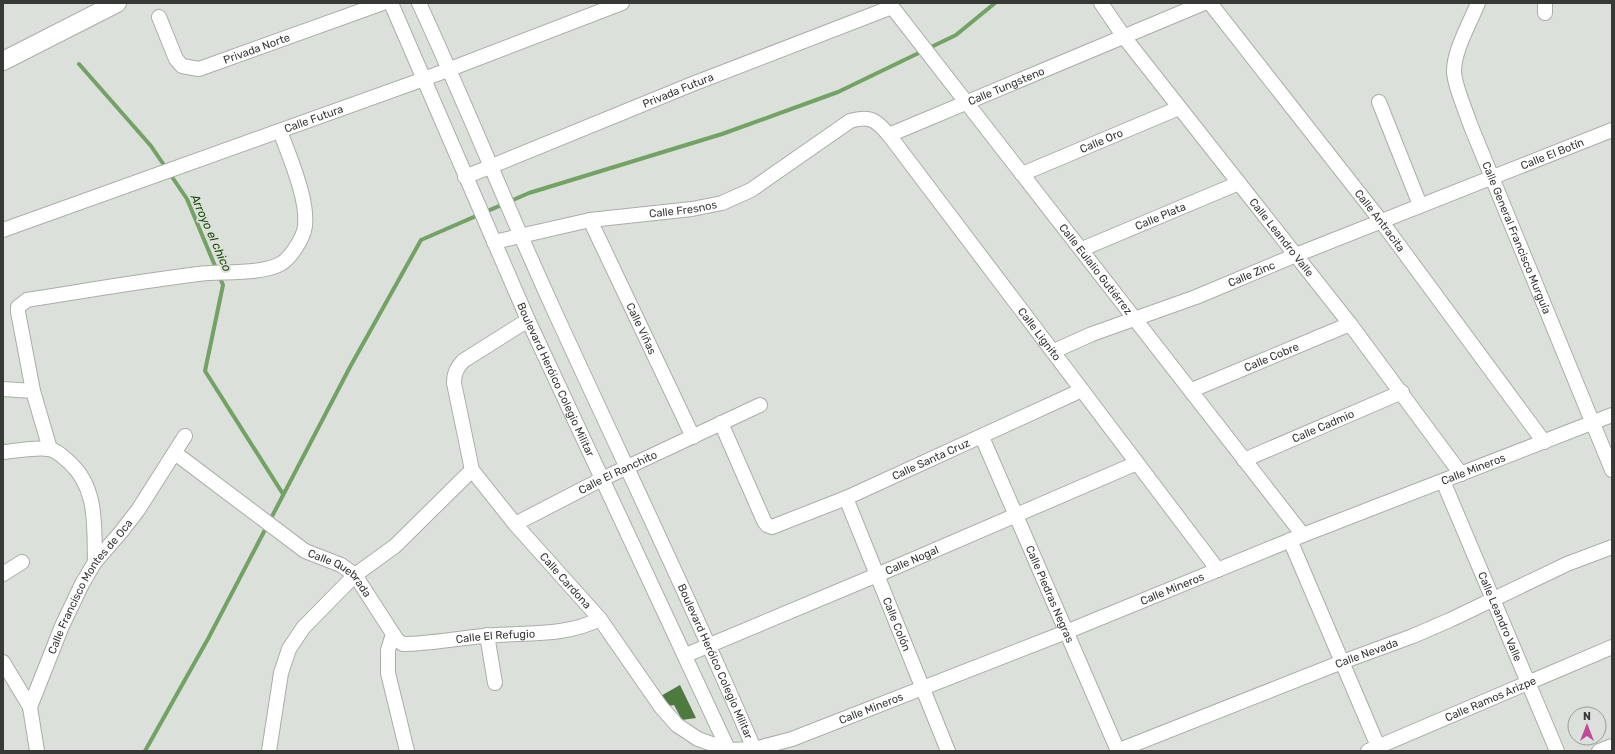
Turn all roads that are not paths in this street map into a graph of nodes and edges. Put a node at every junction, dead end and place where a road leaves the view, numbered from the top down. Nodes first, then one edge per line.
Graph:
1 (117, 3) edge
2 (383, 3) edge
3 (391, 3) edge
4 (420, 3) edge
5 (622, 3) edge
6 (1101, 3) edge
7 (1204, 3) edge
8 (1210, 3) edge
9 (1478, 3) edge
10 (890, 5) edge
11 (159, 17) dead end
12 (1124, 37) junction
13 (3, 61) edge
14 (450, 69) junction
15 (424, 79) junction
16 (966, 102) junction
17 (1379, 102) dead end
18 (1179, 108) junction
19 (850, 121) joint
20 (1612, 130) edge
21 (280, 131) junction
22 (889, 135) junction
23 (491, 166) junction
24 (1022, 174) junction
25 (465, 177) junction
26 (1493, 178) junction
27 (1239, 183) junction
28 (1420, 205) junction
29 (590, 220) junction
30 (1381, 221) junction
31 (3, 230) edge
32 (520, 235) junction
33 (494, 242) junction
34 (1082, 249) junction
35 (1296, 254) junction
36 (1135, 318) junction
37 (528, 320) junction
38 (1350, 324) junction
39 (1054, 351) junction
40 (3, 389) edge
41 (1082, 390) junction
42 (1192, 390) junction
43 (33, 391) junction
44 (1402, 392) junction
45 (760, 405) dead end
46 (1612, 415) edge
47 (1593, 423) junction
48 (721, 424) junction
49 (186, 436) dead end
50 (693, 437) junction
51 (982, 437) junction
52 (1544, 442) junction
53 (50, 449) junction
54 (3, 452) edge
55 (175, 453) junction
56 (1244, 460) junction
57 (1137, 463) junction
58 (626, 469) junction
59 (472, 470) junction
60 (1612, 470) edge
61 (1461, 474) junction
62 (602, 479) junction
63 (1443, 481) junction
64 (846, 498) junction
65 (1016, 515) junction
66 (515, 524) junction
67 (1303, 535) junction
68 (1290, 540) junction
69 (1612, 547) edge
70 (22, 562) dead end
71 (95, 562) junction
72 (1218, 570) junction
73 (3, 574) edge
74 (355, 575) junction
75 (878, 575) junction
76 (1493, 599) junction
77 (600, 619) junction
78 (1066, 632) junction
79 (393, 634) junction
80 (487, 636) junction
81 (709, 644) junction
82 (1612, 647) edge
83 (686, 655) junction
84 (3, 662) edge
85 (1342, 662) junction
86 (1528, 682) junction
87 (495, 683) dead end
88 (922, 688) junction
89 (30, 707) junction
90 (1612, 746) edge
91 (754, 750) edge
92 (1376, 750) edge
93 (37, 751) edge
94 (269, 751) edge
95 (406, 751) edge
96 (729, 751) edge
97 (948, 751) edge
98 (1118, 751) edge
99 (1557, 751) edge
100 (1599, 751) edge

1 - 13 main road
2 - 11 street, Privada Norte
3 - 15 street, Boulevard Heróico Colegio Militar
4 - 14 street, Boulevard Heróico Colegio Militar
5 - 14 street, Calle Futura
6 - 12 street, Calle Leandro Valle
7 - 12 street, Calle Tungsteno
8 - 30 street, Calle Antracita
9 - 26 street, Calle General Francisco Murguía
10 - 16 street, Calle Eulalio Gutiérrez
10 - 23 street, Privada Futura
12 - 16 street, Calle Tungsteno
12 - 18 street, Calle Leandro Valle
14 - 15 street, Calle Futura
14 - 23 street, Boulevard Heróico Colegio Militar
15 - 21 street, Calle Futura
15 - 25 street, Boulevard Heróico Colegio Militar
16 - 22 street, Calle Tungsteno
16 - 24 street, Calle Eulalio Gutiérrez
17 - 28 street
18 - 24 street, Calle Oro
18 - 27 street, Calle Leandro Valle
19 - 22 street, Calle Lignito
19 - 29 street, Calle Fresnos
20 - 26 street, Calle El Botín
21 - 31 street, Calle Futura
21 - 43 street
22 - 39 street, Calle Lignito
23 - 25 street, Privada Futura
23 - 32 street, Boulevard Heróico Colegio Militar
24 - 34 street, Calle Eulalio Gutiérrez
25 - 33 street, Boulevard Heróico Colegio Militar
26 - 28 street, Calle Zinc
26 - 47 street, Calle General Francisco Murguía
27 - 34 street, Calle Plata
27 - 35 street, Calle Leandro Valle
28 - 30 street, Calle Zinc
29 - 32 street, Calle Fresnos
29 - 50 street, Calle Viñas
30 - 35 street, Calle Zinc
30 - 52 street, Calle Antracita
32 - 33 street, Calle Fresnos
32 - 58 street, Boulevard Heróico Colegio Militar
33 - 37 street, Boulevard Heróico Colegio Militar
34 - 36 street, Calle Eulalio Gutiérrez
35 - 36 street, Calle Zinc
35 - 38 street, Calle Leandro Valle
36 - 39 street, Calle Zinc
36 - 42 street, Calle Eulalio Gutiérrez
37 - 59 street, Calle Cardona
37 - 62 street, Boulevard Heróico Colegio Militar
38 - 42 street, Calle Cobre
38 - 44 street, Calle Leandro Valle
39 - 41 street, Calle Lignito
40 - 43 street
41 - 51 street, Calle Santa Cruz
41 - 57 street, Calle Lignito
42 - 56 street, Calle Eulalio Gutiérrez
43 - 53 street
44 - 56 street, Calle Cadmio
44 - 61 street, Calle Leandro Valle
45 - 48 street, Calle El Ranchito
46 - 47 street, Calle Mineros
47 - 52 street, Calle Mineros
47 - 60 street, Calle General Francisco Murguía
48 - 50 street, Calle El Ranchito
48 - 64 street, Calle Santa Cruz
49 - 55 street, Calle Francisco Montes de Oca
50 - 58 street, Calle El Ranchito
51 - 64 street, Calle Santa Cruz
51 - 65 street, Calle Piedras Negras
52 - 61 street, Calle Mineros
53 - 54 street
53 - 71 street
55 - 71 street, Calle Francisco Montes de Oca
55 - 74 street, Calle Quebrada
56 - 67 street, Calle Eulalio Gutiérrez
57 - 65 street, Calle Nogal
57 - 72 street, Calle Lignito
58 - 62 street, Calle El Ranchito
58 - 81 street, Boulevard Heróico Colegio Militar
59 - 66 street, Calle Cardona
59 - 74 street
61 - 63 street, Calle Mineros
62 - 66 street, Calle El Ranchito
62 - 83 street, Boulevard Heróico Colegio Militar
63 - 67 street, Calle Mineros
63 - 76 street, Calle Leandro Valle
64 - 75 street, Calle Colón
65 - 75 street, Calle Nogal
65 - 78 street, Calle Piedras Negras
66 - 77 street, Calle Cardona
67 - 68 street, Calle Mineros
68 - 72 street, Calle Mineros
68 - 85 street
69 - 76 street, Calle Nevada
70 - 73 street
71 - 89 street, Calle Francisco Montes de Oca
72 - 78 street, Calle Mineros
74 - 79 street, Calle Quebrada
74 - 94 street
75 - 81 street, Calle Nogal
75 - 88 street, Calle Colón
76 - 85 street, Calle Nevada
76 - 86 street, Calle Leandro Valle
77 - 80 street, Calle El Refugio
77 - 96 street, Calle Cardona
78 - 88 street, Calle Mineros
78 - 98 street, Calle Piedras Negras
79 - 80 street, Calle El Refugio
79 - 95 street
80 - 87 street
81 - 83 street, Calle Nogal
81 - 91 street, Boulevard Heróico Colegio Militar
82 - 86 street, Calle Ramos Arizpe
83 - 96 street, Boulevard Heróico Colegio Militar
84 - 89 street
85 - 92 street
85 - 98 street, Calle Nevada
86 - 92 street, Calle Ramos Arizpe
86 - 99 street, Calle Leandro Valle
88 - 91 street, Calle Mineros
88 - 97 street, Calle Colón
89 - 93 street
90 - 100 street
91 - 96 street, Calle Mineros

